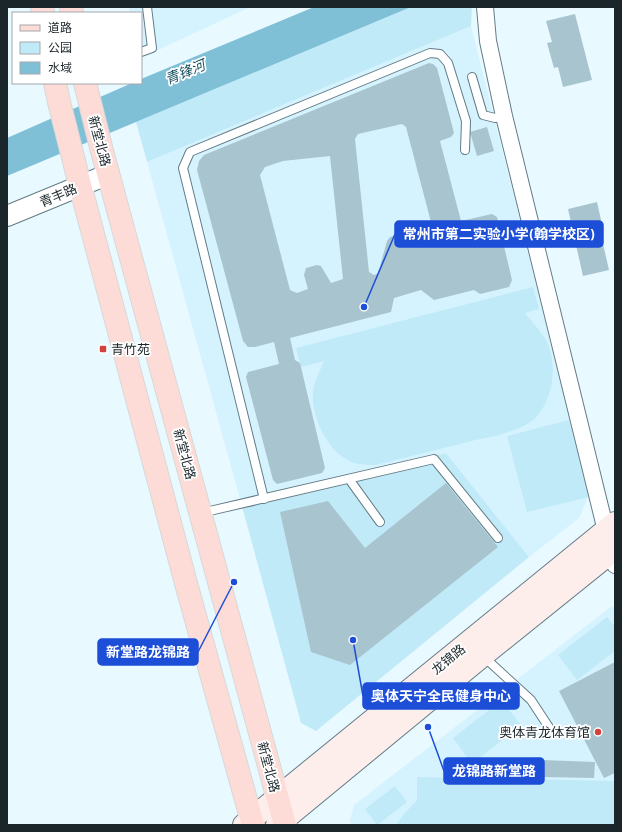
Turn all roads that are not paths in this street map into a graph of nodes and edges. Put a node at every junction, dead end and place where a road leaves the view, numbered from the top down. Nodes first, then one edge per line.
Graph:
1 (147, 7) edge
2 (485, 7) edge
3 (142, 52) edge
4 (472, 77) dead end
5 (86, 88) edge
6 (57, 92) edge
7 (504, 116) junction
8 (465, 150) dead end
9 (109, 174) junction
10 (80, 185) junction
11 (7, 216) edge
12 (349, 479) junction
13 (264, 499) junction
14 (201, 514) junction
15 (380, 522) dead end
16 (498, 538) dead end
17 (612, 544) edge
18 (482, 656) junction
19 (552, 732) dead end
20 (278, 797) junction
21 (249, 823) edge
22 (282, 823) edge

1 - 3 lane
2 - 7 street
4 - 7 lane
5 - 9 main road, 新堂北路
6 - 10 main road
7 - 17 street
8 - 13 lane
9 - 10 street, 青丰路
9 - 14 main road, 新堂北路
10 - 11 street, 青丰路
10 - 21 main road
12 - 13 lane
12 - 15 lane
12 - 16 lane
13 - 14 lane
14 - 20 main road, 新堂北路
17 - 18 main road, 龙锦路
17 - 20 main road, 龙锦路
18 - 19 lane
18 - 22 main road, 龙锦路
20 - 21 main road, 龙锦路
20 - 22 main road, 新堂北路

